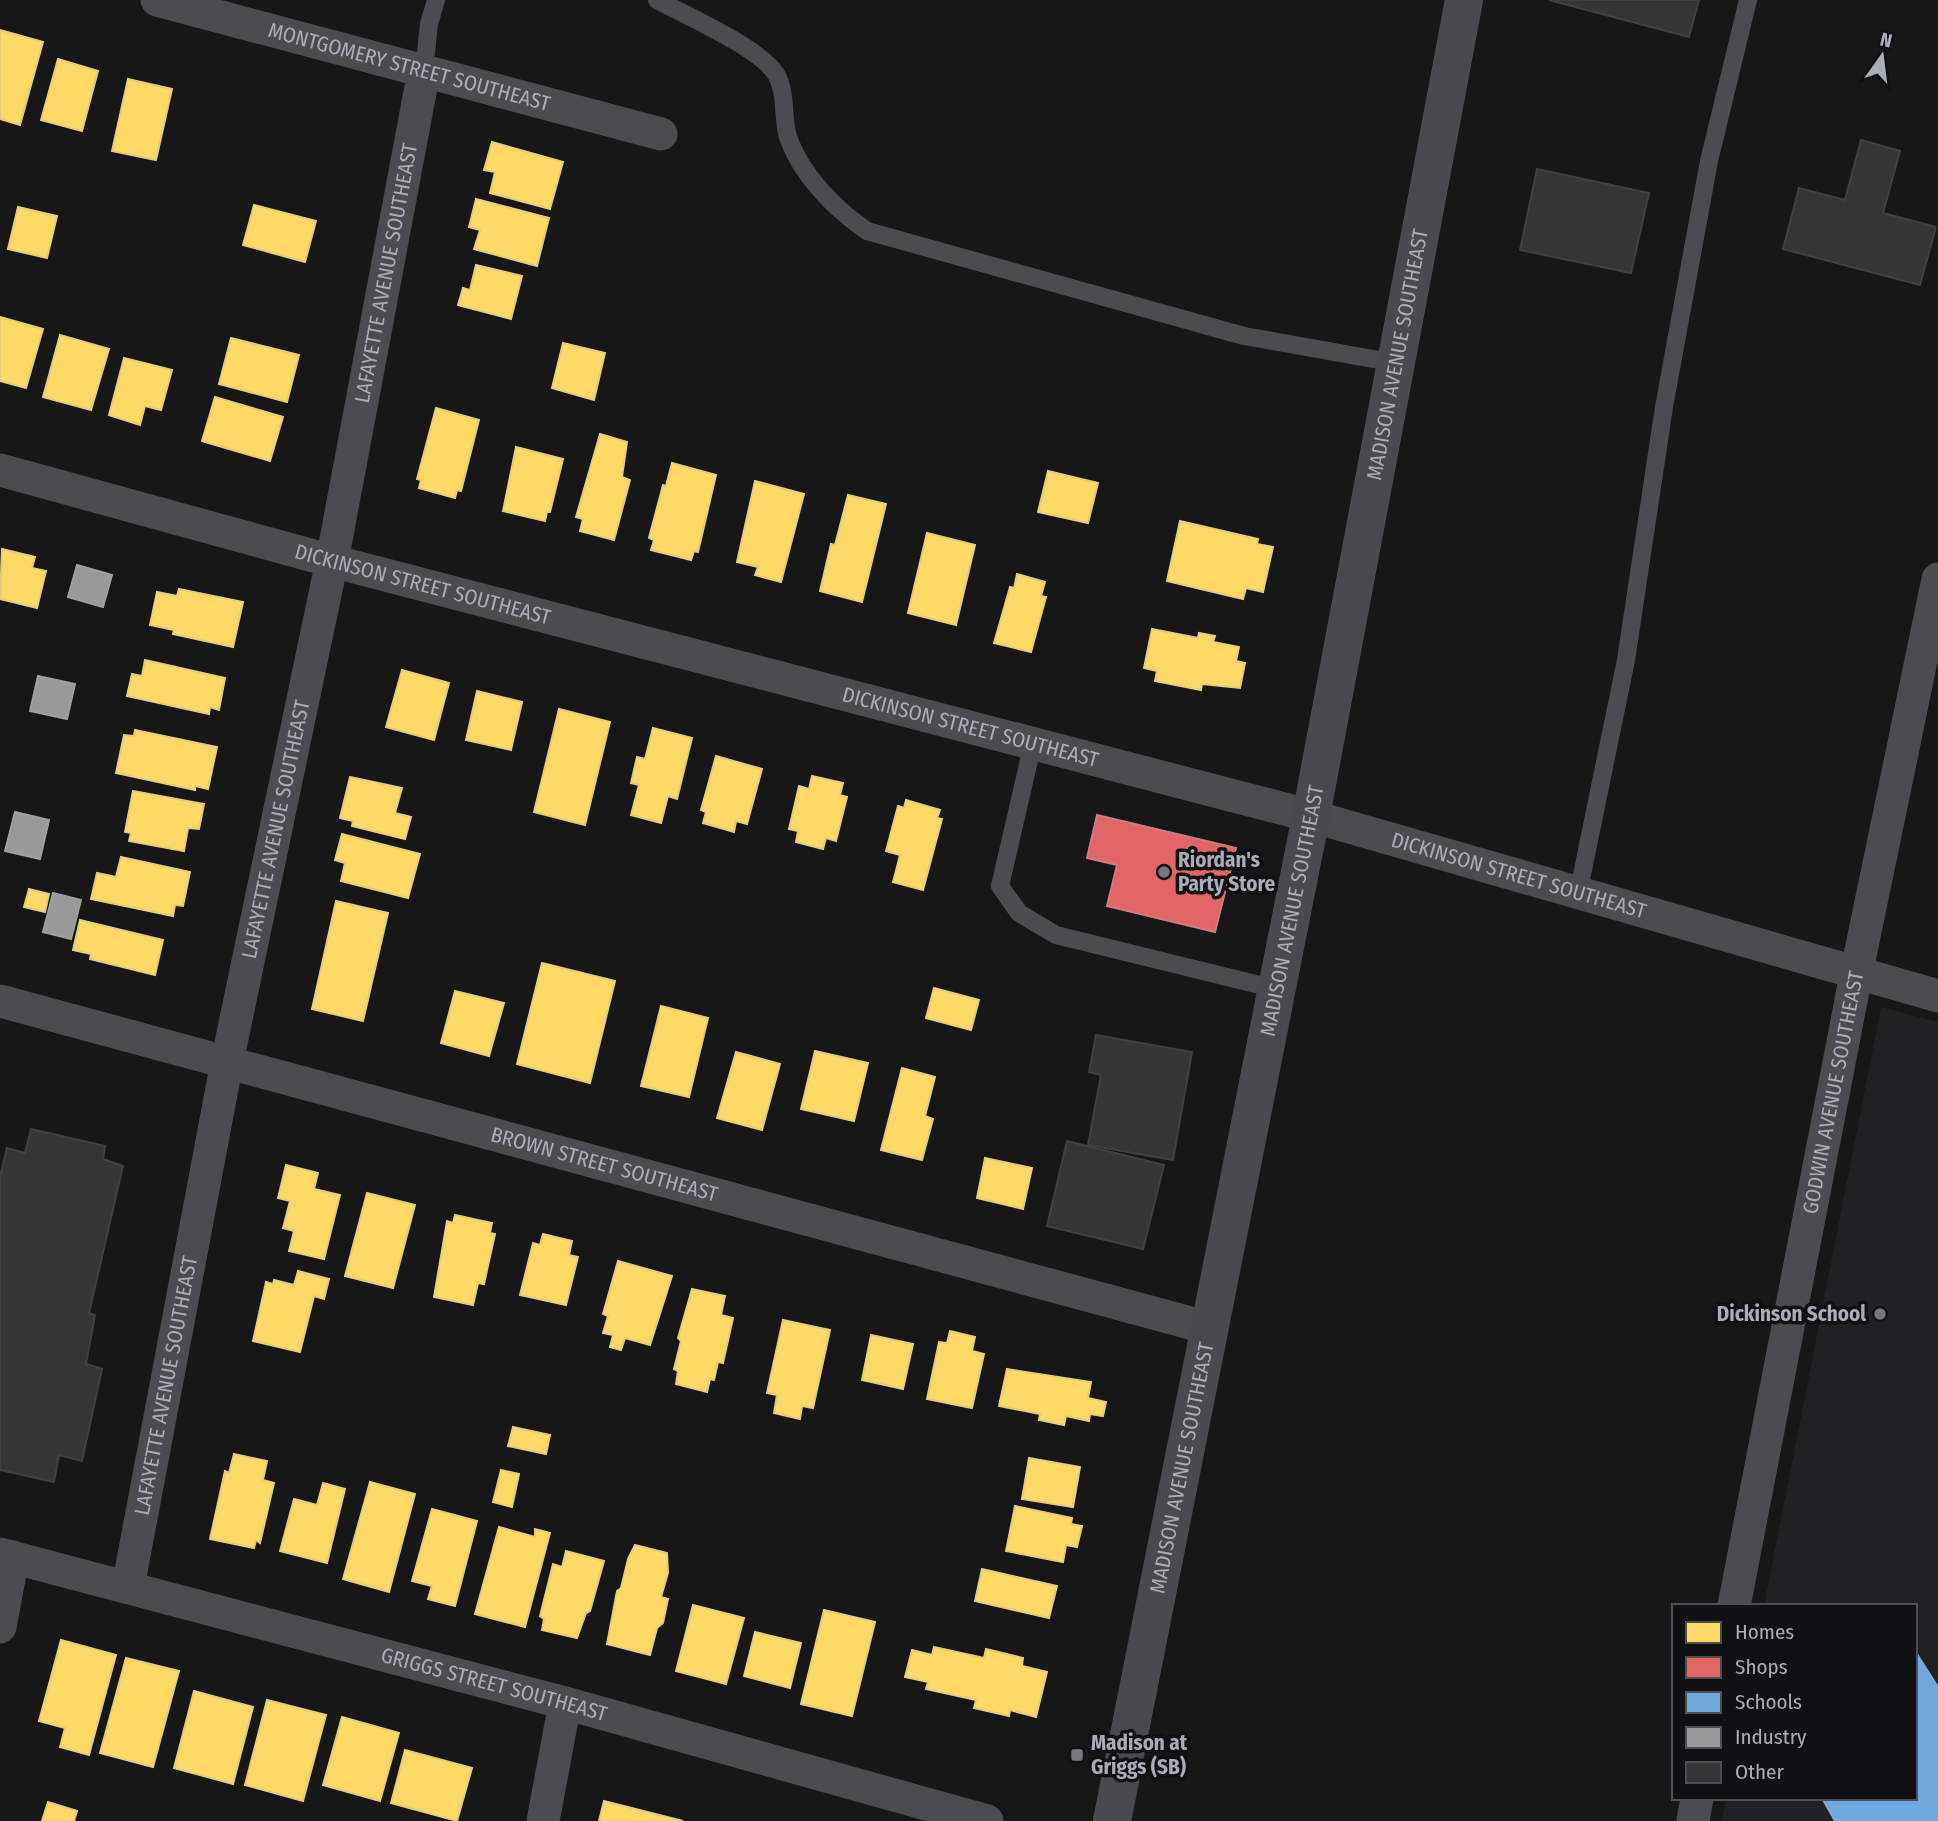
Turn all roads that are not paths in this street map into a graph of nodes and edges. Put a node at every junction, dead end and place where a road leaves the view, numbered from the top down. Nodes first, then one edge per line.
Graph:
1 (157, 0) edge
2 (436, 0) edge
3 (657, 0) edge
4 (1464, 0) edge
5 (1748, 0) edge
6 (424, 71) junction
7 (661, 134) dead end
8 (1396, 363) junction
9 (0, 470) edge
10 (332, 561) junction
11 (1938, 579) edge
12 (1033, 743) junction
13 (1311, 816) junction
14 (1578, 894) junction
15 (1856, 975) junction
16 (1276, 989) junction
17 (1938, 996) edge
18 (0, 1002) edge
19 (227, 1062) junction
20 (1209, 1328) junction
21 (7, 1555) edge
22 (128, 1587) junction
23 (1734, 1604) edge
24 (0, 1627) edge
25 (565, 1703) junction
26 (1697, 1800) edge
27 (543, 1821) edge
28 (987, 1821) edge
29 (1112, 1821) edge
30 (1693, 1821) edge

1 - 6 street, MONTGOMERY STREET SOUTHEAST
2 - 6 lane
3 - 8 lane
4 - 8 street, MADISON AVENUE SOUTHEAST
5 - 14 lane
6 - 7 street, MONTGOMERY STREET SOUTHEAST
6 - 10 street, LAFAYETTE AVENUE SOUTHEAST
8 - 13 street, MADISON AVENUE SOUTHEAST
9 - 10 street, DICKINSON STREET SOUTHEAST
10 - 12 street, DICKINSON STREET SOUTHEAST
10 - 19 street, LAFAYETTE AVENUE SOUTHEAST
11 - 15 street, GODWIN AVENUE SOUTHEAST
12 - 13 street, DICKINSON STREET SOUTHEAST
12 - 16 lane
13 - 14 street, DICKINSON STREET SOUTHEAST
13 - 16 street, MADISON AVENUE SOUTHEAST
14 - 15 street, DICKINSON STREET SOUTHEAST
15 - 17 street, DICKINSON STREET SOUTHEAST
15 - 23 street, GODWIN AVENUE SOUTHEAST
16 - 20 street, MADISON AVENUE SOUTHEAST
18 - 19 street, BROWN STREET SOUTHEAST
19 - 20 street, BROWN STREET SOUTHEAST
19 - 22 street, LAFAYETTE AVENUE SOUTHEAST
20 - 29 street, MADISON AVENUE SOUTHEAST
21 - 22 street, GRIGGS STREET SOUTHEAST
21 - 24 street
22 - 25 street, GRIGGS STREET SOUTHEAST
25 - 27 street
25 - 28 street, GRIGGS STREET SOUTHEAST
26 - 30 street

